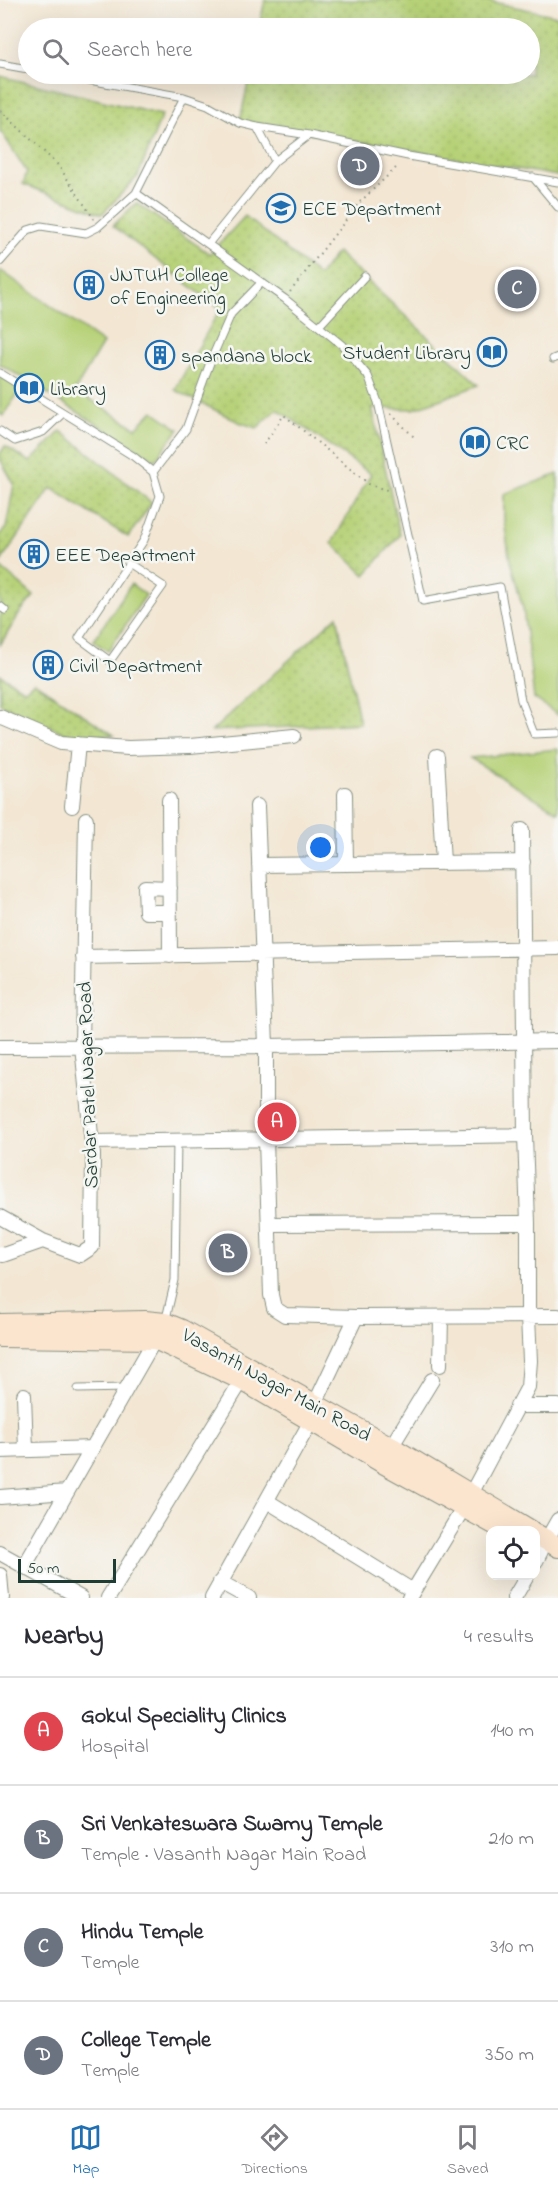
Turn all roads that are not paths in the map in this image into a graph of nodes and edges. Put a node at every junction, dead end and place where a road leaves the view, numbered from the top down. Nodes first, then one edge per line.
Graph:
1 (0, 64) edge
2 (18, 67) edge
3 (111, 84) edge
4 (184, 97) junction
5 (257, 127) junction
6 (309, 135) junction
7 (275, 160) junction
8 (532, 177) junction
9 (558, 182) edge
10 (136, 192) junction
11 (558, 207) edge
12 (208, 244) junction
13 (0, 261) edge
14 (365, 276) dead end
15 (261, 283) junction
16 (319, 326) junction
17 (0, 374) edge
18 (62, 414) junction
19 (0, 431) edge
20 (153, 472) junction
21 (128, 563) junction
22 (0, 717) edge
23 (558, 733) edge
24 (294, 736) dead end
25 (78, 744) junction
26 (437, 756) dead end
27 (345, 794) dead end
28 (170, 800) dead end
29 (72, 806) dead end
30 (257, 806) dead end
31 (87, 819) dead end
32 (522, 830) dead end
33 (523, 862) junction
34 (443, 863) junction
35 (346, 864) junction
36 (259, 865) junction
37 (170, 888) junction
38 (170, 912) junction
39 (558, 948) edge
40 (524, 949) junction
41 (263, 955) junction
42 (170, 956) junction
43 (83, 957) junction
44 (558, 1041) edge
45 (525, 1042) junction
46 (82, 1046) junction
47 (266, 1046) junction
48 (0, 1047) edge
49 (525, 1135) junction
50 (177, 1140) junction
51 (266, 1140) junction
52 (92, 1142) junction
53 (0, 1217) edge
54 (528, 1223) junction
55 (269, 1224) junction
56 (43, 1241) junction
57 (0, 1254) edge
58 (558, 1316) edge
59 (356, 1317) junction
60 (441, 1317) junction
61 (528, 1317) junction
62 (0, 1324) edge
63 (160, 1331) junction
64 (0, 1337) edge
65 (440, 1365) dead end
66 (242, 1380) junction
67 (432, 1380) dead end
68 (127, 1388) junction
69 (78, 1389) dead end
70 (24, 1395) dead end
71 (517, 1406) junction
72 (558, 1406) edge
73 (313, 1413) junction
74 (391, 1447) junction
75 (93, 1448) junction
76 (26, 1450) junction
77 (0, 1451) edge
78 (67, 1492) junction
79 (0, 1497) edge
80 (267, 1501) junction
81 (468, 1501) junction
82 (558, 1520) edge
83 (500, 1526) edge
84 (542, 1547) edge
85 (0, 1553) edge
86 (24, 1567) junction
87 (0, 1575) edge
88 (524, 1580) edge
89 (220, 1582) junction
90 (411, 1594) edge
91 (2, 1598) edge
92 (81, 1598) edge
93 (108, 1598) edge
94 (212, 1598) edge
95 (249, 1598) edge
96 (514, 1598) edge

1 - 2 lane
3 - 4 lane
4 - 5 lane
4 - 10 lane
5 - 6 lane
5 - 7 lane
6 - 7 lane
6 - 8 lane
7 - 12 lane
8 - 9 lane
8 - 11 lane
10 - 12 lane
10 - 13 lane
12 - 15 lane
14 - 16 lane
15 - 16 lane
15 - 20 lane
16 - 23 lane
17 - 18 lane
18 - 19 lane
18 - 20 lane
20 - 21 lane
21 - 21 lane
22 - 25 street
24 - 25 street
25 - 29 street
26 - 34 street
27 - 35 street
28 - 37 street
30 - 36 street
31 - 43 street, Sardar Patel Nagar Road
32 - 33 street
33 - 34 street
33 - 40 street
34 - 35 street
35 - 36 street
36 - 41 street
37 - 38 street
37 - 38 street
38 - 42 street
39 - 40 street
40 - 41 street
40 - 45 street
41 - 42 street
41 - 47 street
42 - 43 street
43 - 46 street, Sardar Patel Nagar Road
44 - 45 street
45 - 47 street
45 - 49 street
46 - 47 street
46 - 48 street
46 - 52 street, Sardar Patel Nagar Road
47 - 51 street
49 - 51 street
49 - 54 street
50 - 51 street
50 - 52 street
50 - 63 lane
51 - 55 street
52 - 56 street, Sardar Patel Nagar Road
53 - 56 street, Sardar Patel Nagar Road
54 - 55 street
54 - 61 street
55 - 59 street
56 - 57 street
58 - 61 street
59 - 60 street
59 - 73 street
60 - 61 street
60 - 65 street
61 - 71 street
62 - 63 street, Vasanth Nagar Main Road
63 - 64 street, Vasanth Nagar Main Road
63 - 66 street, Vasanth Nagar Main Road
63 - 68 street
63 - 73 street, Vasanth Nagar Main Road
66 - 73 street, Vasanth Nagar Main Road
66 - 93 street
67 - 74 street
68 - 69 lane
68 - 75 street
70 - 76 street
71 - 72 street
71 - 81 street
73 - 74 street, Vasanth Nagar Main Road
73 - 80 street
73 - 81 street, Vasanth Nagar Main Road
74 - 81 street, Vasanth Nagar Main Road
75 - 76 street
75 - 78 street
76 - 77 street
78 - 79 street
78 - 86 street
80 - 89 street
80 - 90 street
81 - 83 street, Vasanth Nagar Main Road
81 - 84 street, Vasanth Nagar Main Road
81 - 90 street
82 - 84 street
85 - 86 street
86 - 92 street
87 - 91 street
88 - 96 street
89 - 94 street
89 - 95 street

